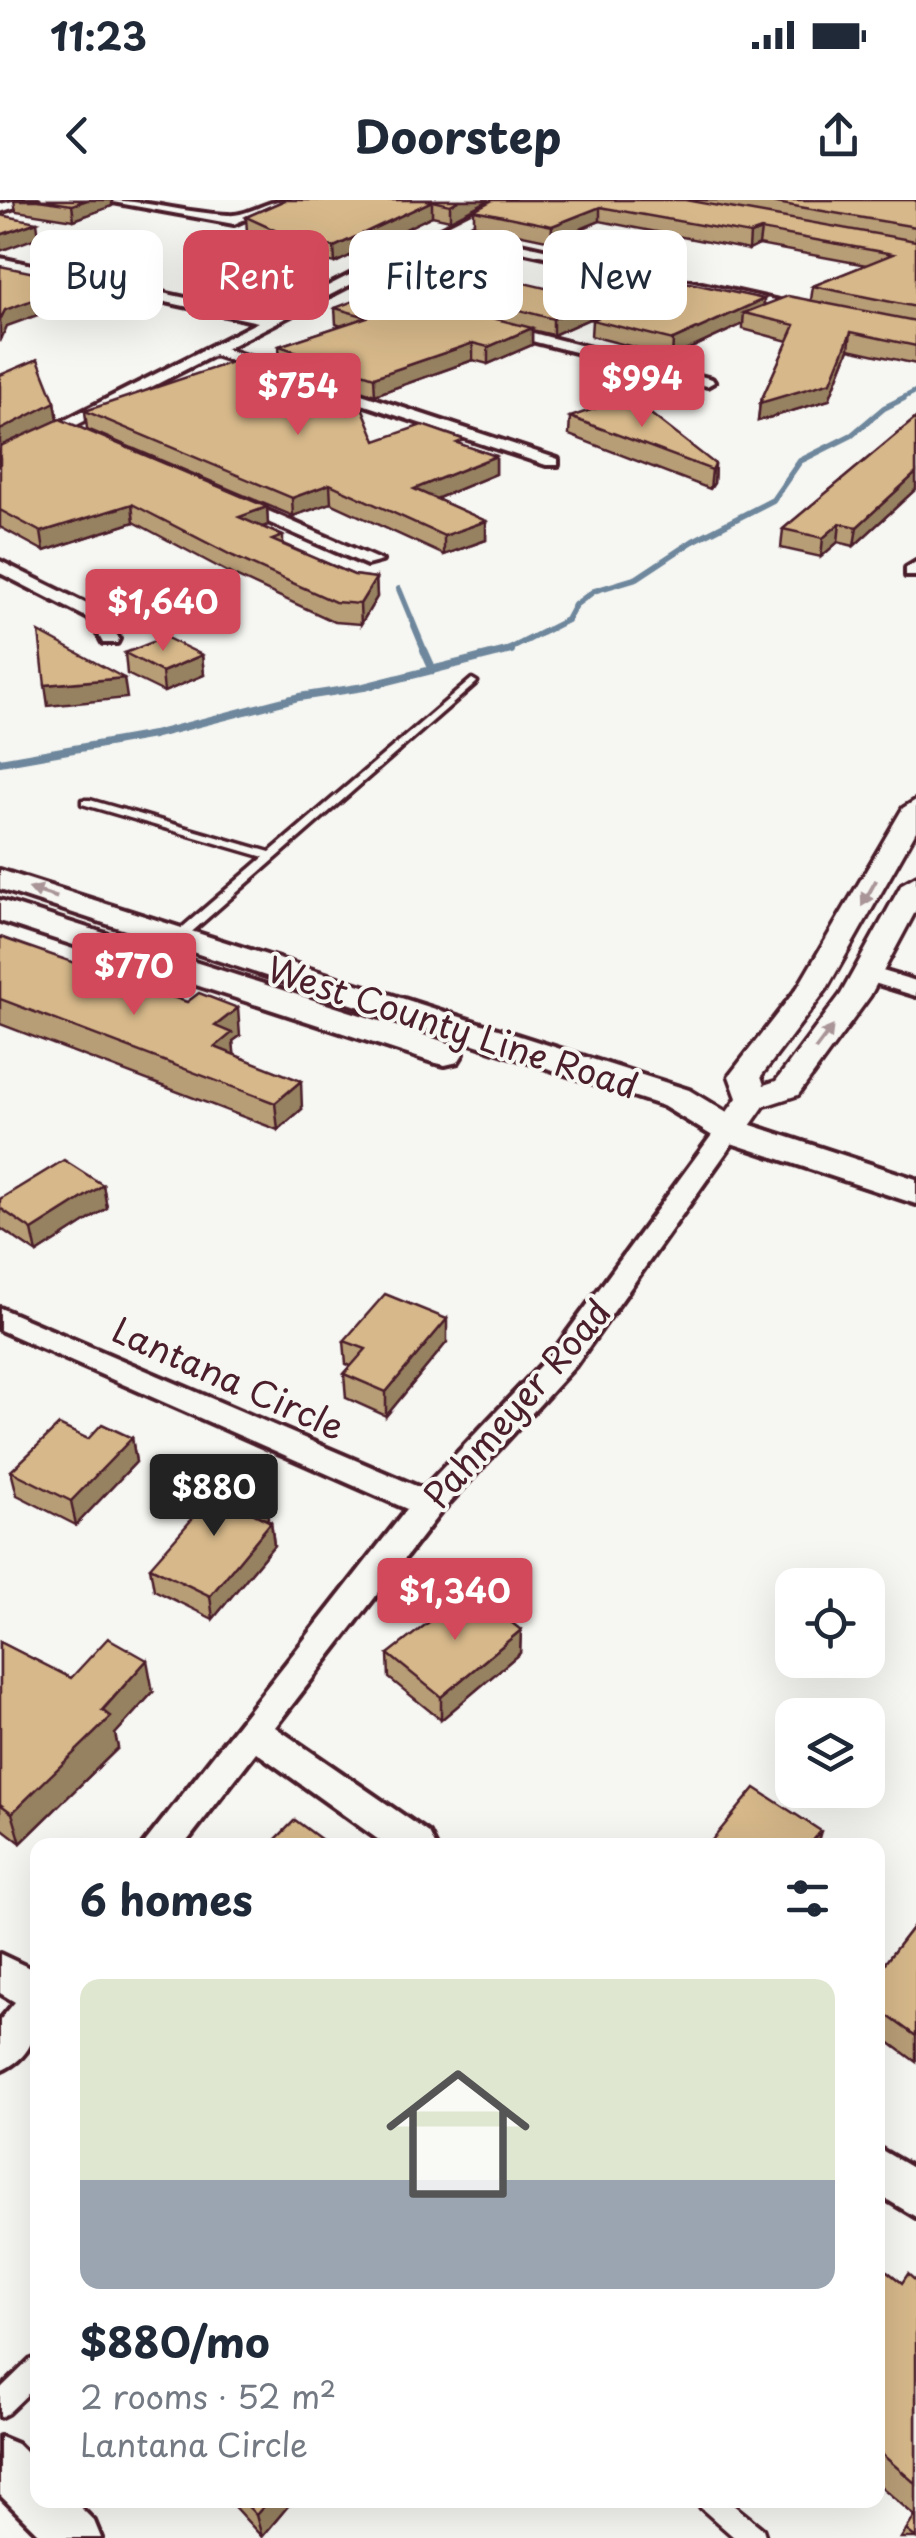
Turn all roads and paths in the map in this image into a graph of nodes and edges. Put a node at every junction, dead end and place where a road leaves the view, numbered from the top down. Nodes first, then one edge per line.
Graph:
1 (32, 200) edge
2 (108, 200) edge
3 (282, 200) edge
4 (506, 200) edge
5 (0, 208) edge
6 (446, 230) edge
7 (523, 248) edge
8 (0, 262) edge
9 (349, 279) edge
10 (336, 286) junction
11 (329, 290) edge
12 (349, 290) edge
13 (183, 301) edge
14 (822, 312) edge
15 (269, 320) edge
16 (487, 325) edge
17 (214, 350) junction
18 (708, 382) dead end
19 (62, 428) junction
20 (80, 436) edge
21 (0, 459) edge
22 (552, 462) dead end
23 (208, 490) edge
24 (373, 561) dead end
25 (0, 566) edge
26 (110, 639) dead end
27 (472, 682) dead end
28 (86, 802) dead end
29 (916, 808) edge
30 (270, 856) junction
31 (0, 879) edge
32 (916, 884) edge
33 (0, 910) edge
34 (176, 936) junction
35 (151, 961) junction
36 (868, 974) junction
37 (916, 989) edge
38 (753, 1098) junction
39 (729, 1130) junction
40 (916, 1192) edge
41 (0, 1318) edge
42 (428, 1505) junction
43 (252, 1730) junction
44 (167, 1838) edge
45 (406, 1838) edge
46 (0, 1972) edge
47 (30, 1989) edge
48 (30, 2014) edge
49 (0, 2051) edge
50 (885, 2174) edge
51 (916, 2196) edge
52 (30, 2376) edge
53 (0, 2405) edge
54 (0, 2461) edge
55 (30, 2491) edge
56 (47, 2508) edge
57 (718, 2508) edge
58 (77, 2538) edge
59 (754, 2538) edge

1 - 5 street
2 - 3 street
4 - 6 street
7 - 14 street
8 - 13 street
9 - 10 street
10 - 11 street
10 - 12 street
15 - 17 street
16 - 18 street
17 - 19 street
17 - 22 street
19 - 20 street
19 - 21 street
23 - 24 street
25 - 26 street
27 - 30 lane
28 - 30 lane
29 -> 38 street, Pahmeyer Road
30 - 34 lane
34 -> 31 main road, West County Line Road
32 - 36 street, Pahmeyer Road
33 - 35 main road, West County Line Road
34 - 35 lane
34 - 39 main road, West County Line Road
35 - 39 main road, West County Line Road
36 - 37 street
38 -> 36 street, Pahmeyer Road
38 - 39 street, Pahmeyer Road
39 - 40 main road, West County Line Road
39 - 42 street, Pahmeyer Road
41 - 42 street, Lantana Circle
42 - 43 street, Pahmeyer Road
43 - 44 street, Pahmeyer Road
43 - 45 street
46 - 47 street
48 - 49 street
50 - 51 street
52 - 53 lane
54 - 55 street
56 - 58 street
57 - 59 lane

